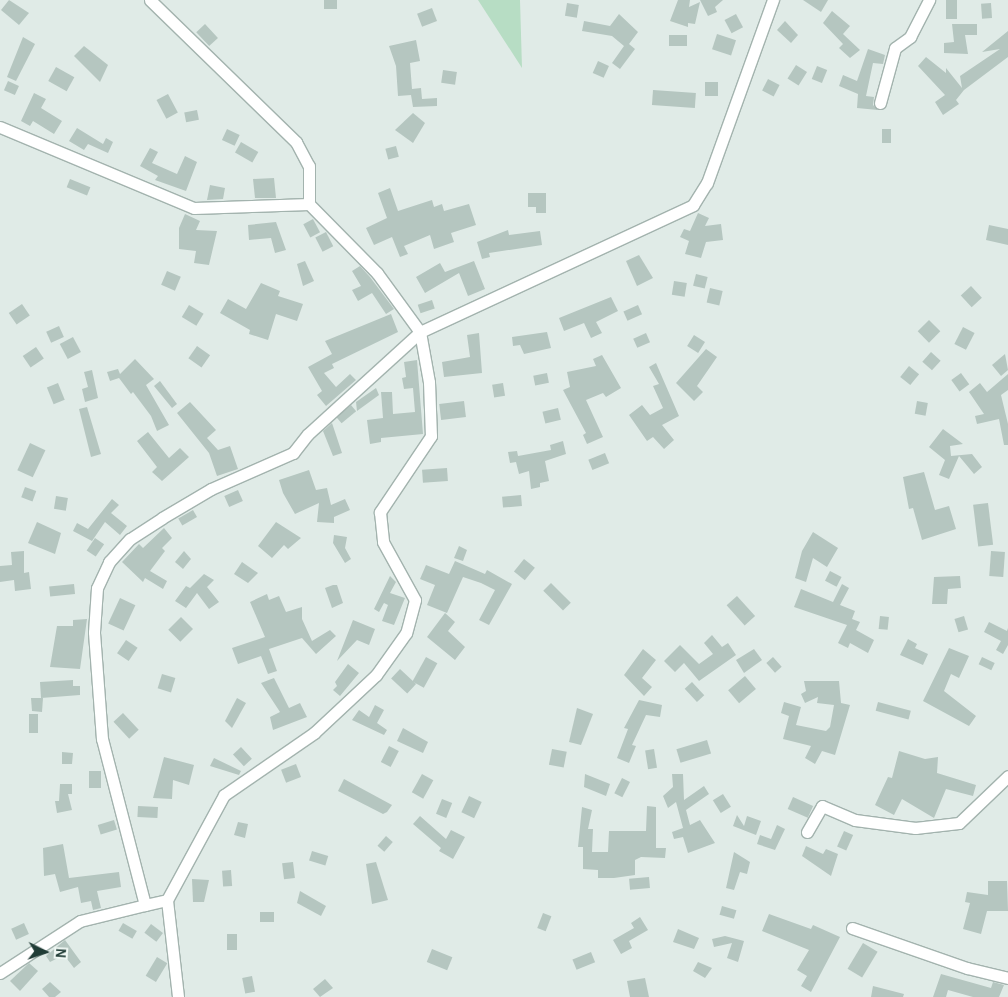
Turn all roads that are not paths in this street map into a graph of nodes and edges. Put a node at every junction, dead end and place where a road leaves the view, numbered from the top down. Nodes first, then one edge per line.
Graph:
1 (150, 0) edge
2 (773, 0) edge
3 (929, 0) edge
4 (880, 103) dead end
5 (0, 127) edge
6 (309, 204) junction
7 (420, 332) junction
8 (1008, 776) edge
9 (807, 832) dead end
10 (167, 900) junction
11 (145, 905) junction
12 (852, 928) dead end
13 (0, 973) edge
14 (1008, 978) edge
15 (178, 997) edge

1 - 6 street
2 - 7 street
3 - 4 street
5 - 6 street
6 - 7 street
7 - 10 street
7 - 11 street
8 - 9 street
10 - 11 street
10 - 15 street
11 - 13 street
12 - 14 street

